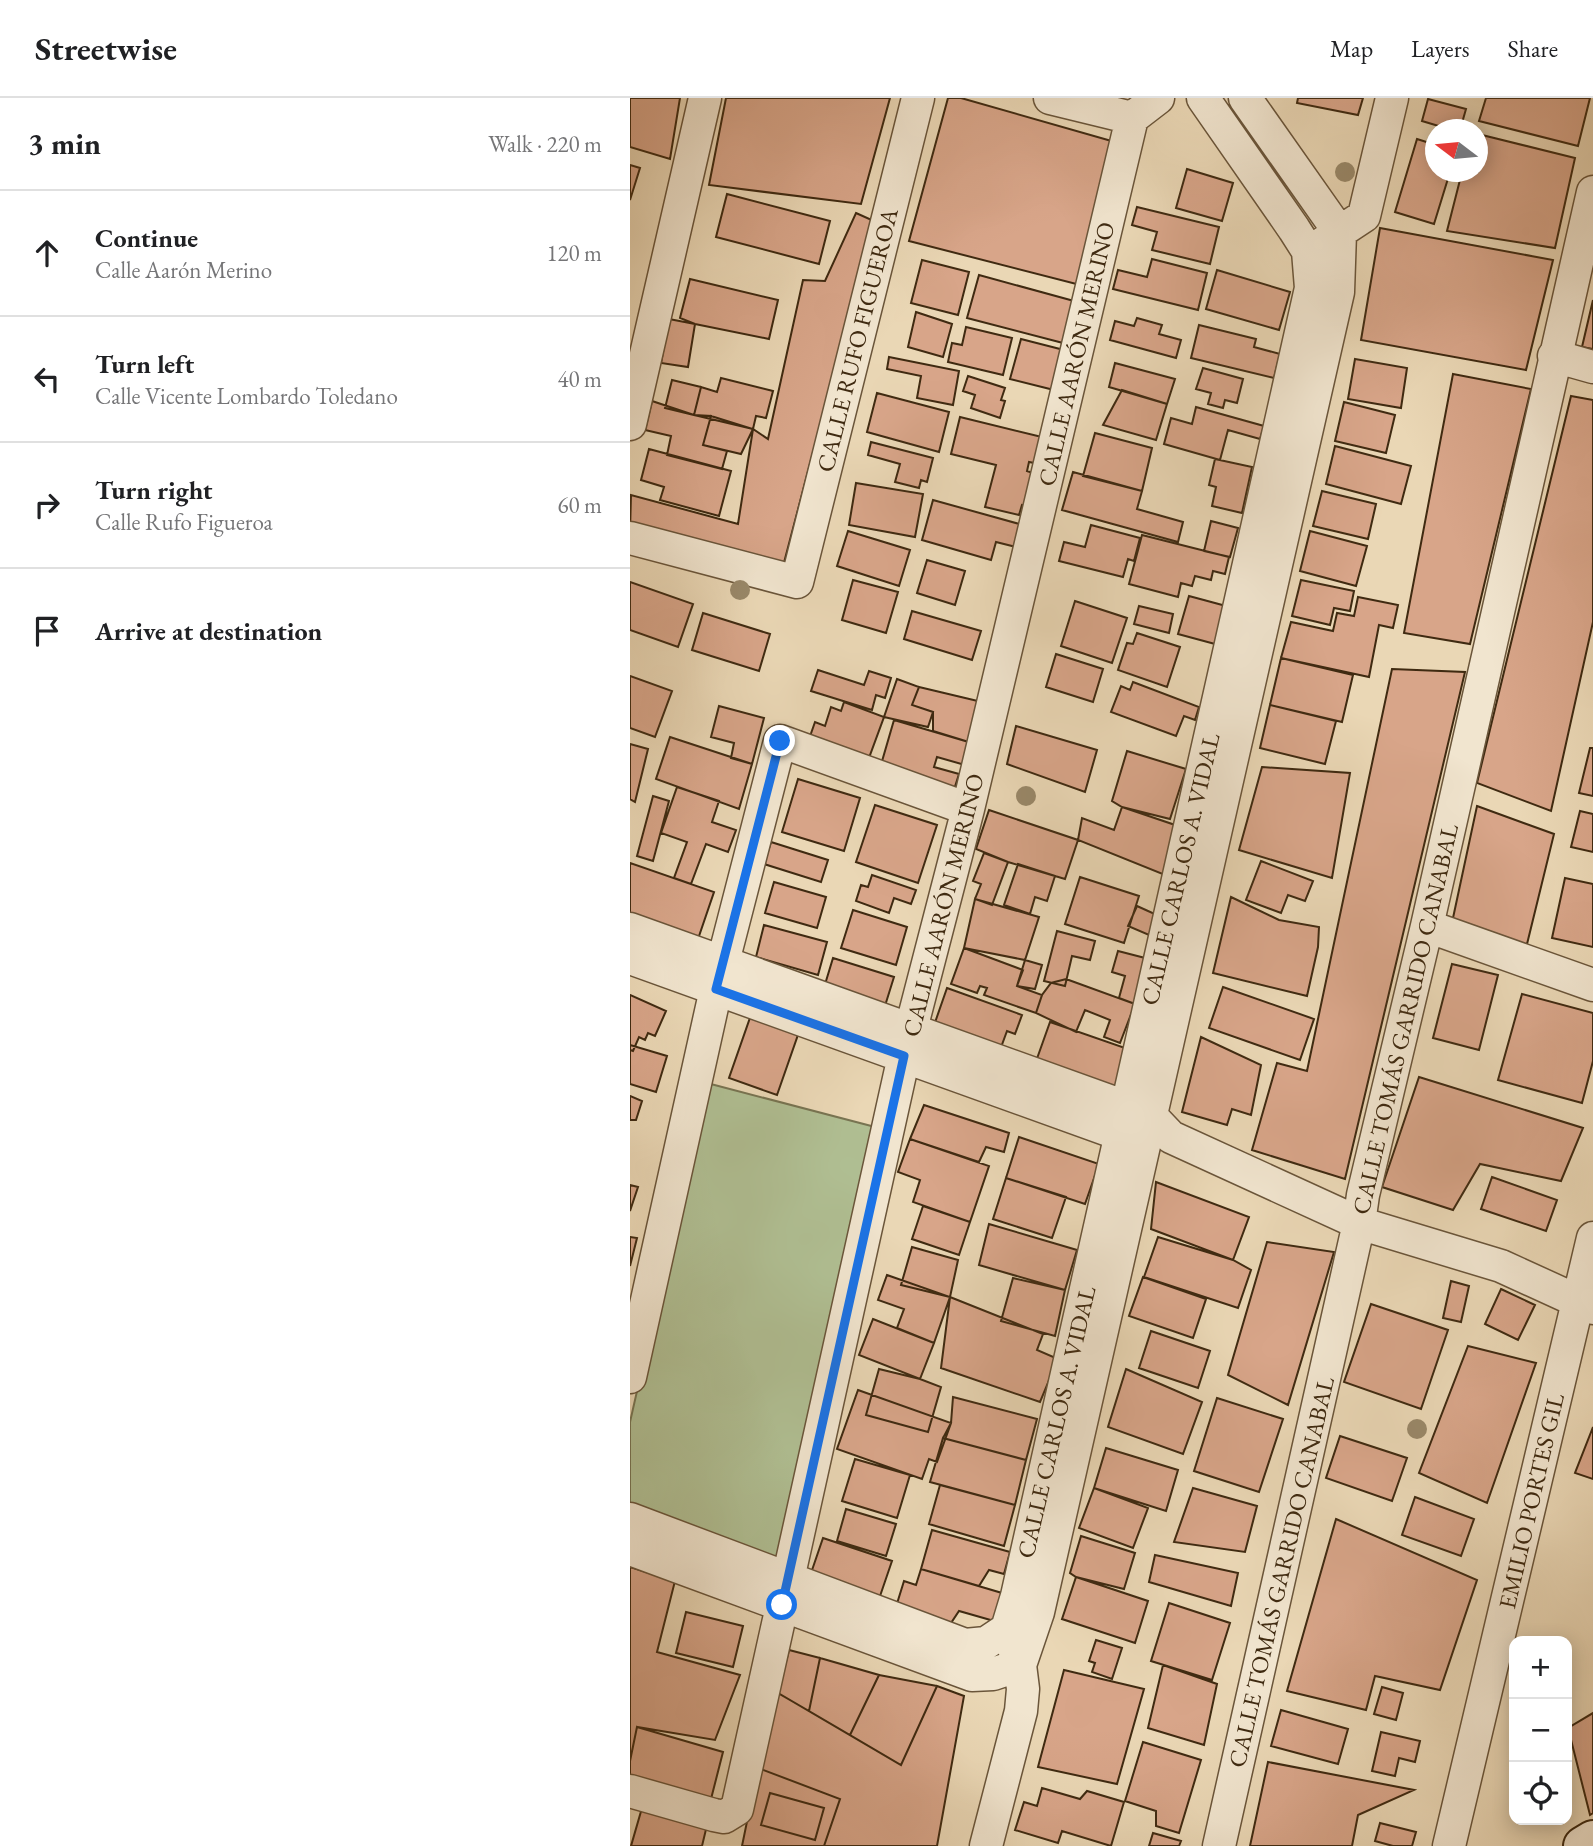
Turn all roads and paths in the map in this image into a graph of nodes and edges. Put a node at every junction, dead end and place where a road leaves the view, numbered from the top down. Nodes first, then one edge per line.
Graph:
1 (705, 98) edge
2 (918, 98) edge
3 (1050, 98) edge
4 (1158, 98) edge
5 (1203, 98) edge
6 (1245, 98) edge
7 (1392, 98) edge
8 (1132, 118) junction
9 (1593, 192) edge
10 (1340, 233) junction
11 (1308, 251) junction
12 (1554, 356) junction
13 (1593, 367) edge
14 (630, 424) edge
15 (630, 538) edge
16 (968, 809) junction
17 (1427, 926) junction
18 (630, 929) edge
19 (630, 958) edge
20 (720, 976) junction
21 (1593, 985) edge
22 (907, 1043) junction
23 (1143, 1127) junction
24 (1359, 1223) junction
25 (1593, 1238) edge
26 (1586, 1306) edge
27 (630, 1377) edge
28 (630, 1519) edge
29 (630, 1549) edge
30 (786, 1592) junction
31 (1007, 1629) junction
32 (1020, 1665) junction
33 (630, 1791) edge
34 (1593, 1840) edge
35 (986, 1846) edge
36 (1219, 1846) edge
37 (1449, 1846) edge
38 (1583, 1846) edge

1 - 14 street
2 - 15 street, CALLE RUFO FIGUEROA
3 - 8 street
4 - 8 street
5 - 11 street, CALLE CARLOS A. VIDAL
6 - 10 street
7 - 10 street
8 - 16 street, CALLE AARÓN MERINO
9 - 12 street, CALLE TOMÁS GARRIDO CANABAL
10 - 11 street
10 - 23 street, CALLE CARLOS A. VIDAL
11 - 23 street, CALLE CARLOS A. VIDAL
12 - 13 street
12 - 17 street, CALLE TOMÁS GARRIDO CANABAL
16 - 20 street
16 - 22 street, CALLE AARÓN MERINO
17 - 21 street
17 - 24 street, CALLE TOMÁS GARRIDO CANABAL
18 - 20 street
19 - 20 street
20 - 22 street
20 - 27 street
22 - 23 street
22 - 30 street, CALLE AARÓN MERINO
23 - 24 street
23 - 31 street, CALLE CARLOS A. VIDAL
23 - 32 street, CALLE CARLOS A. VIDAL
24 - 26 street
24 - 36 street, CALLE TOMÁS GARRIDO CANABAL
25 - 26 street, EMILIO PORTES GIL
26 - 37 street, EMILIO PORTES GIL
28 - 30 street
29 - 30 street
30 - 31 street
30 - 32 street
30 - 33 street, CALLE AARÓN MERINO
31 - 32 street, CALLE CARLOS A. VIDAL
32 - 35 street, CALLE CARLOS A. VIDAL
34 - 38 main road

